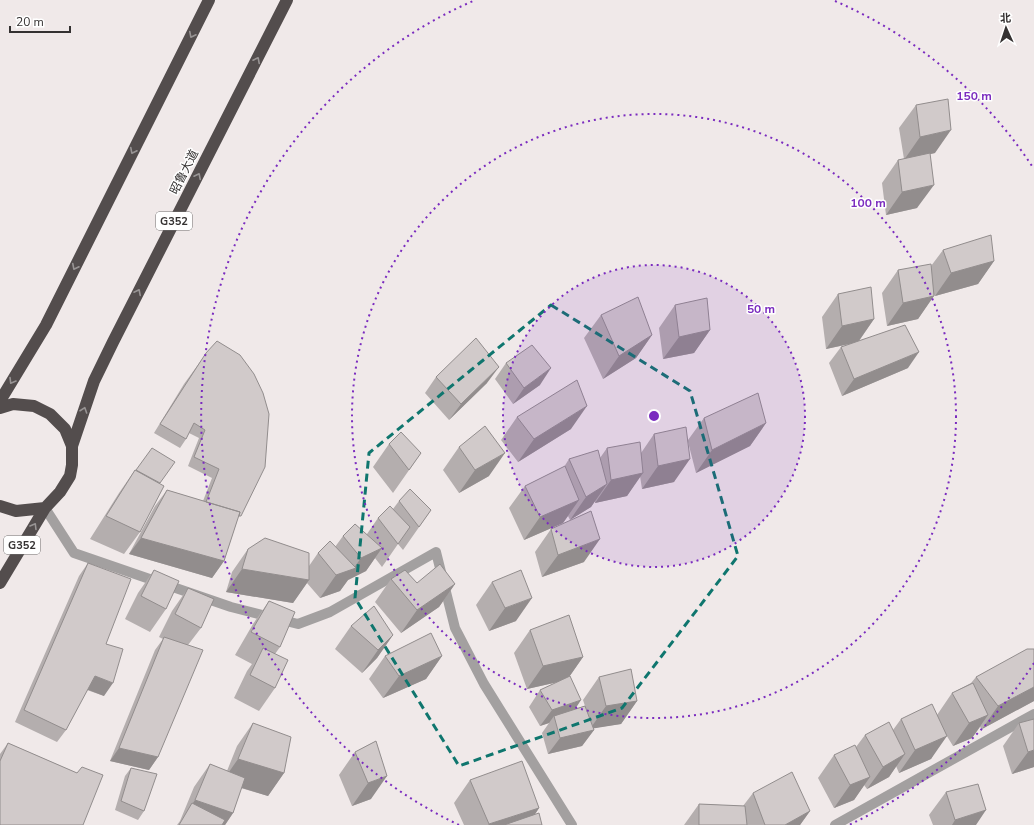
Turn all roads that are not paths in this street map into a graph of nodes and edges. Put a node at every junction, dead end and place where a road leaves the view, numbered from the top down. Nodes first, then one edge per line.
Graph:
1 (209, 0) edge
2 (287, 0) edge
3 (0, 401) edge
4 (0, 408) edge
5 (72, 446) junction
6 (0, 506) edge
7 (45, 508) junction
8 (0, 583) edge
9 (1034, 714) edge
10 (572, 825) edge
11 (835, 825) edge

1 -> 3 highway
5 -> 2 highway, 昭鲁大道 / G352
4 - 5 highway, 昭鲁大道 / G352
5 - 7 highway, 昭鲁大道 / G352
6 - 7 highway
8 -> 7 highway, 昭鲁大道 / G352
7 - 10 street
9 - 11 street

